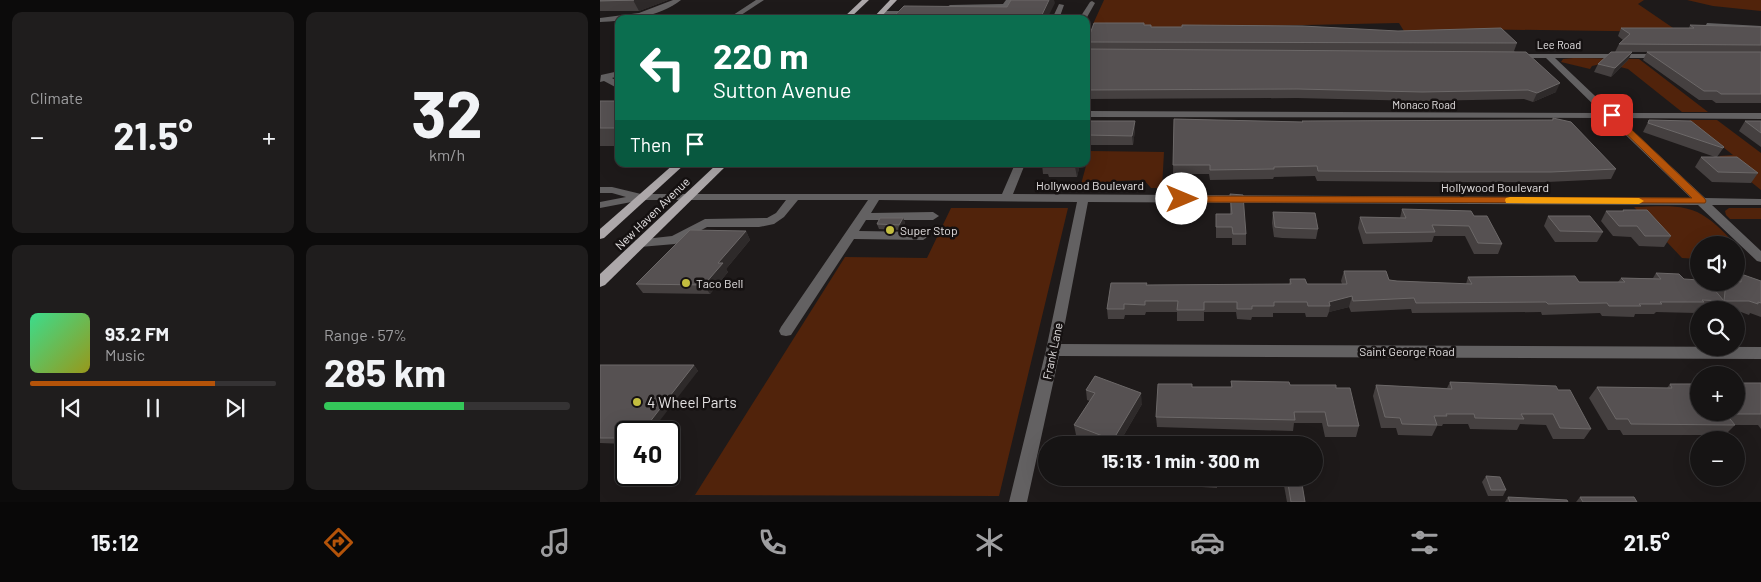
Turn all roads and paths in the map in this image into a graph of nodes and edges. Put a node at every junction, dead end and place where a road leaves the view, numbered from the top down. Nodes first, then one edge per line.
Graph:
1 (678, 0) edge
2 (761, 0) edge
3 (866, 0) edge
4 (882, 0) edge
5 (894, 0) edge
6 (1007, 3) edge
7 (1092, 3) dead end
8 (1061, 5) dead end
9 (924, 10) edge
10 (942, 10) edge
11 (882, 12) junction
12 (647, 15) edge
13 (737, 15) edge
14 (849, 15) edge
15 (879, 15) edge
16 (898, 15) edge
17 (907, 15) edge
18 (1057, 15) edge
19 (1084, 15) edge
20 (615, 19) edge
21 (600, 20) edge
22 (1710, 25) edge
23 (1761, 28) edge
24 (1509, 56) edge
25 (1548, 56) junction
26 (1674, 56) edge
27 (615, 74) edge
28 (602, 78) edge
29 (615, 84) edge
30 (1090, 114) edge
31 (1612, 115) junction
32 (1761, 116) edge
33 (677, 167) edge
34 (720, 167) edge
35 (1019, 167) edge
36 (600, 190) edge
37 (690, 196) junction
38 (795, 196) junction
39 (642, 197) junction
40 (876, 197) junction
41 (1006, 198) junction
42 (1082, 199) junction
43 (1701, 201) junction
44 (1761, 202) edge
45 (600, 205) edge
46 (933, 216) dead end
47 (863, 217) junction
48 (600, 235) edge
49 (850, 235) junction
50 (923, 236) dead end
51 (640, 243) junction
52 (1761, 258) edge
53 (600, 282) edge
54 (786, 331) dead end
55 (1053, 350) junction
56 (1761, 353) edge
57 (1018, 502) edge

1 - 12 street
2 - 13 street
3 - 14 main road
4 - 11 main road
5 - 11 main road
6 - 10 street
7 - 19 street
8 - 18 street
9 - 17 street
11 - 15 main road
11 - 16 street
20 - 21 street
22 - 23 street
24 - 25 street, Lee Road
25 - 26 street, Lee Road
25 - 31 street
27 - 28 street
28 - 29 street
30 - 31 street, Monaco Road
31 - 32 street, Monaco Road
31 - 43 street
33 - 39 main road, New Haven Avenue
34 - 37 main road, New Haven Avenue
35 - 41 street
36 - 39 street
37 - 38 street, Hollywood Boulevard
37 - 39 street, Hollywood Boulevard
37 - 51 main road, New Haven Avenue
38 - 40 street, Hollywood Boulevard
38 - 51 street
39 - 45 street
39 - 48 main road, New Haven Avenue
40 - 41 street, Hollywood Boulevard
40 - 47 street
41 - 42 street, Hollywood Boulevard
42 - 43 street, Hollywood Boulevard
42 - 55 street, Frank Lane
43 - 44 street, Hollywood Boulevard
43 - 52 street
46 - 47 street
47 - 49 street
49 - 50 street
49 - 54 street
51 - 53 main road, New Haven Avenue
55 - 56 street, Saint George Road
55 - 57 street, Frank Lane

